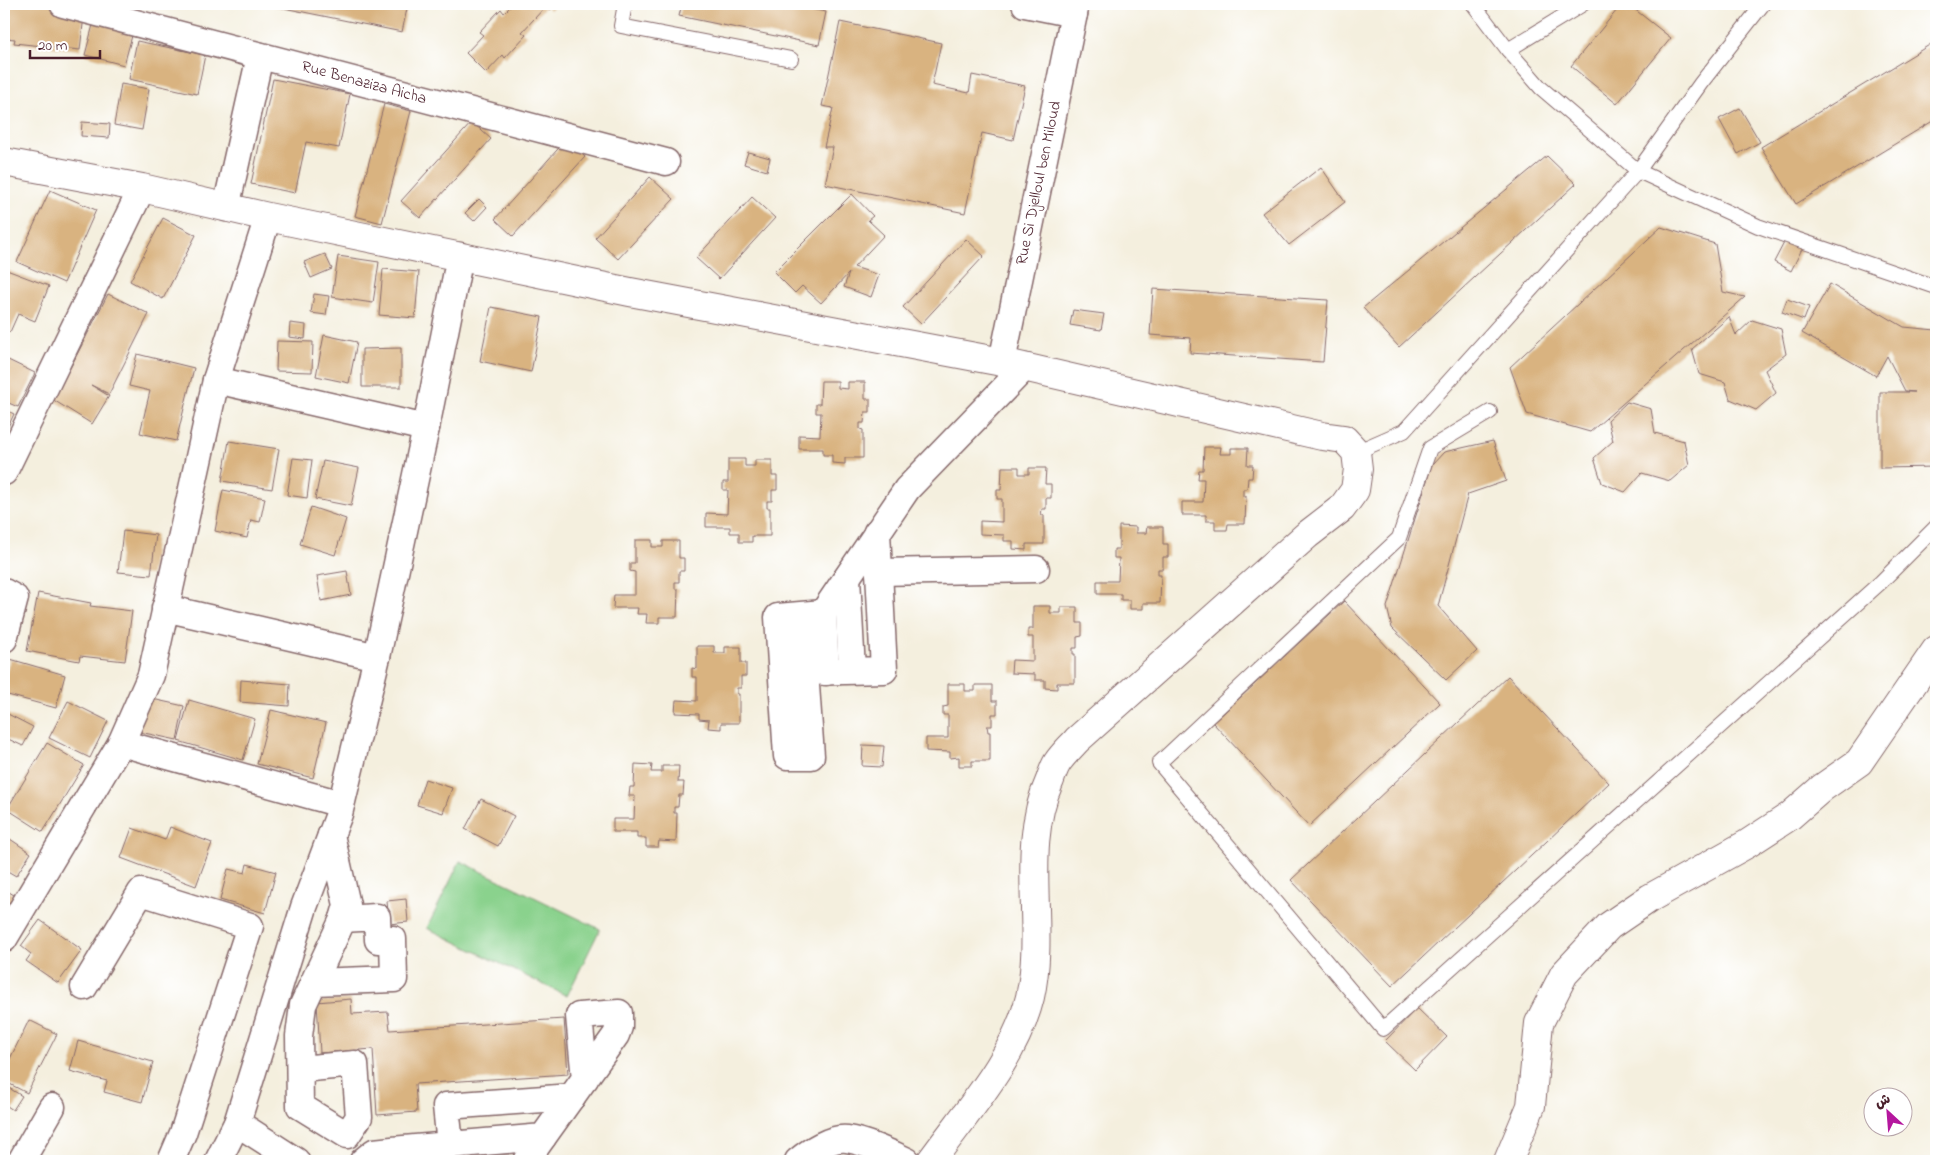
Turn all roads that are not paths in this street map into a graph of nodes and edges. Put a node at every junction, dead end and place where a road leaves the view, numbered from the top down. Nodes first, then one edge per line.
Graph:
1 (63, 4) edge
2 (625, 4) edge
3 (1025, 4) edge
4 (1473, 4) edge
5 (1583, 4) edge
6 (1763, 4) edge
7 (1075, 9) edge
8 (1508, 50) junction
9 (260, 56) junction
10 (791, 59) dead end
11 (4, 162) edge
12 (666, 162) dead end
13 (1638, 171) junction
14 (142, 188) junction
15 (226, 208) junction
16 (268, 217) junction
17 (460, 256) junction
18 (1936, 287) edge
19 (1013, 365) junction
20 (216, 380) junction
21 (1490, 412) dead end
22 (426, 428) junction
23 (1356, 452) junction
24 (4, 472) edge
25 (1936, 527) edge
26 (877, 532) junction
27 (1036, 569) dead end
28 (880, 572) junction
29 (846, 578) junction
30 (4, 592) edge
31 (165, 608) junction
32 (812, 614) junction
33 (4, 639) edge
34 (1936, 650) edge
35 (377, 657) junction
36 (852, 670) junction
37 (816, 672) junction
38 (121, 743) junction
39 (342, 804) junction
40 (331, 835) junction
41 (343, 919) junction
42 (4, 939) edge
43 (314, 982) junction
44 (84, 987) dead end
45 (300, 1069) dead end
46 (52, 1107) dead end
47 (238, 1123) junction
48 (544, 1137) junction
49 (450, 1145) junction
50 (21, 1161) edge
51 (172, 1161) edge
52 (218, 1161) edge
53 (296, 1161) edge
54 (364, 1161) edge
55 (526, 1161) edge
56 (798, 1161) edge
57 (907, 1161) edge
58 (930, 1161) edge
59 (1508, 1161) edge

1 - 9 street, Rue Benaziza Aicha
2 - 10 lane
3 - 7 street
4 - 8 lane
5 - 8 lane
6 - 13 lane
7 - 19 street, Rue Si Djelloul ben Miloud
8 - 13 lane
9 - 12 street, Rue Benaziza Aicha
9 - 15 street
11 - 14 main road
13 - 18 lane
13 - 23 lane
14 - 15 main road
14 - 24 street
15 - 16 main road
16 - 17 main road
16 - 20 street
17 - 19 main road
17 - 22 street
19 - 23 main road
19 - 26 street
20 - 22 street
20 - 31 street
21 - 25 lane
22 - 35 street
23 - 58 main road
26 - 28 street
26 - 29 street
27 - 28 street
28 - 36 street
29 - 32 street
29 - 36 street
30 - 33 street
31 - 35 street
31 - 38 street
32 - 37 street
32 - 37 street
34 - 59 main road
35 - 39 street
36 - 37 street
38 - 39 street
38 - 42 street
39 - 40 street
40 - 41 street
40 - 47 street
41 - 43 street
41 - 43 street
43 - 45 street
44 - 51 street
46 - 50 street
47 - 52 street
47 - 53 street
48 - 49 street
48 - 49 street
48 - 55 street
49 - 54 street
56 - 57 street

